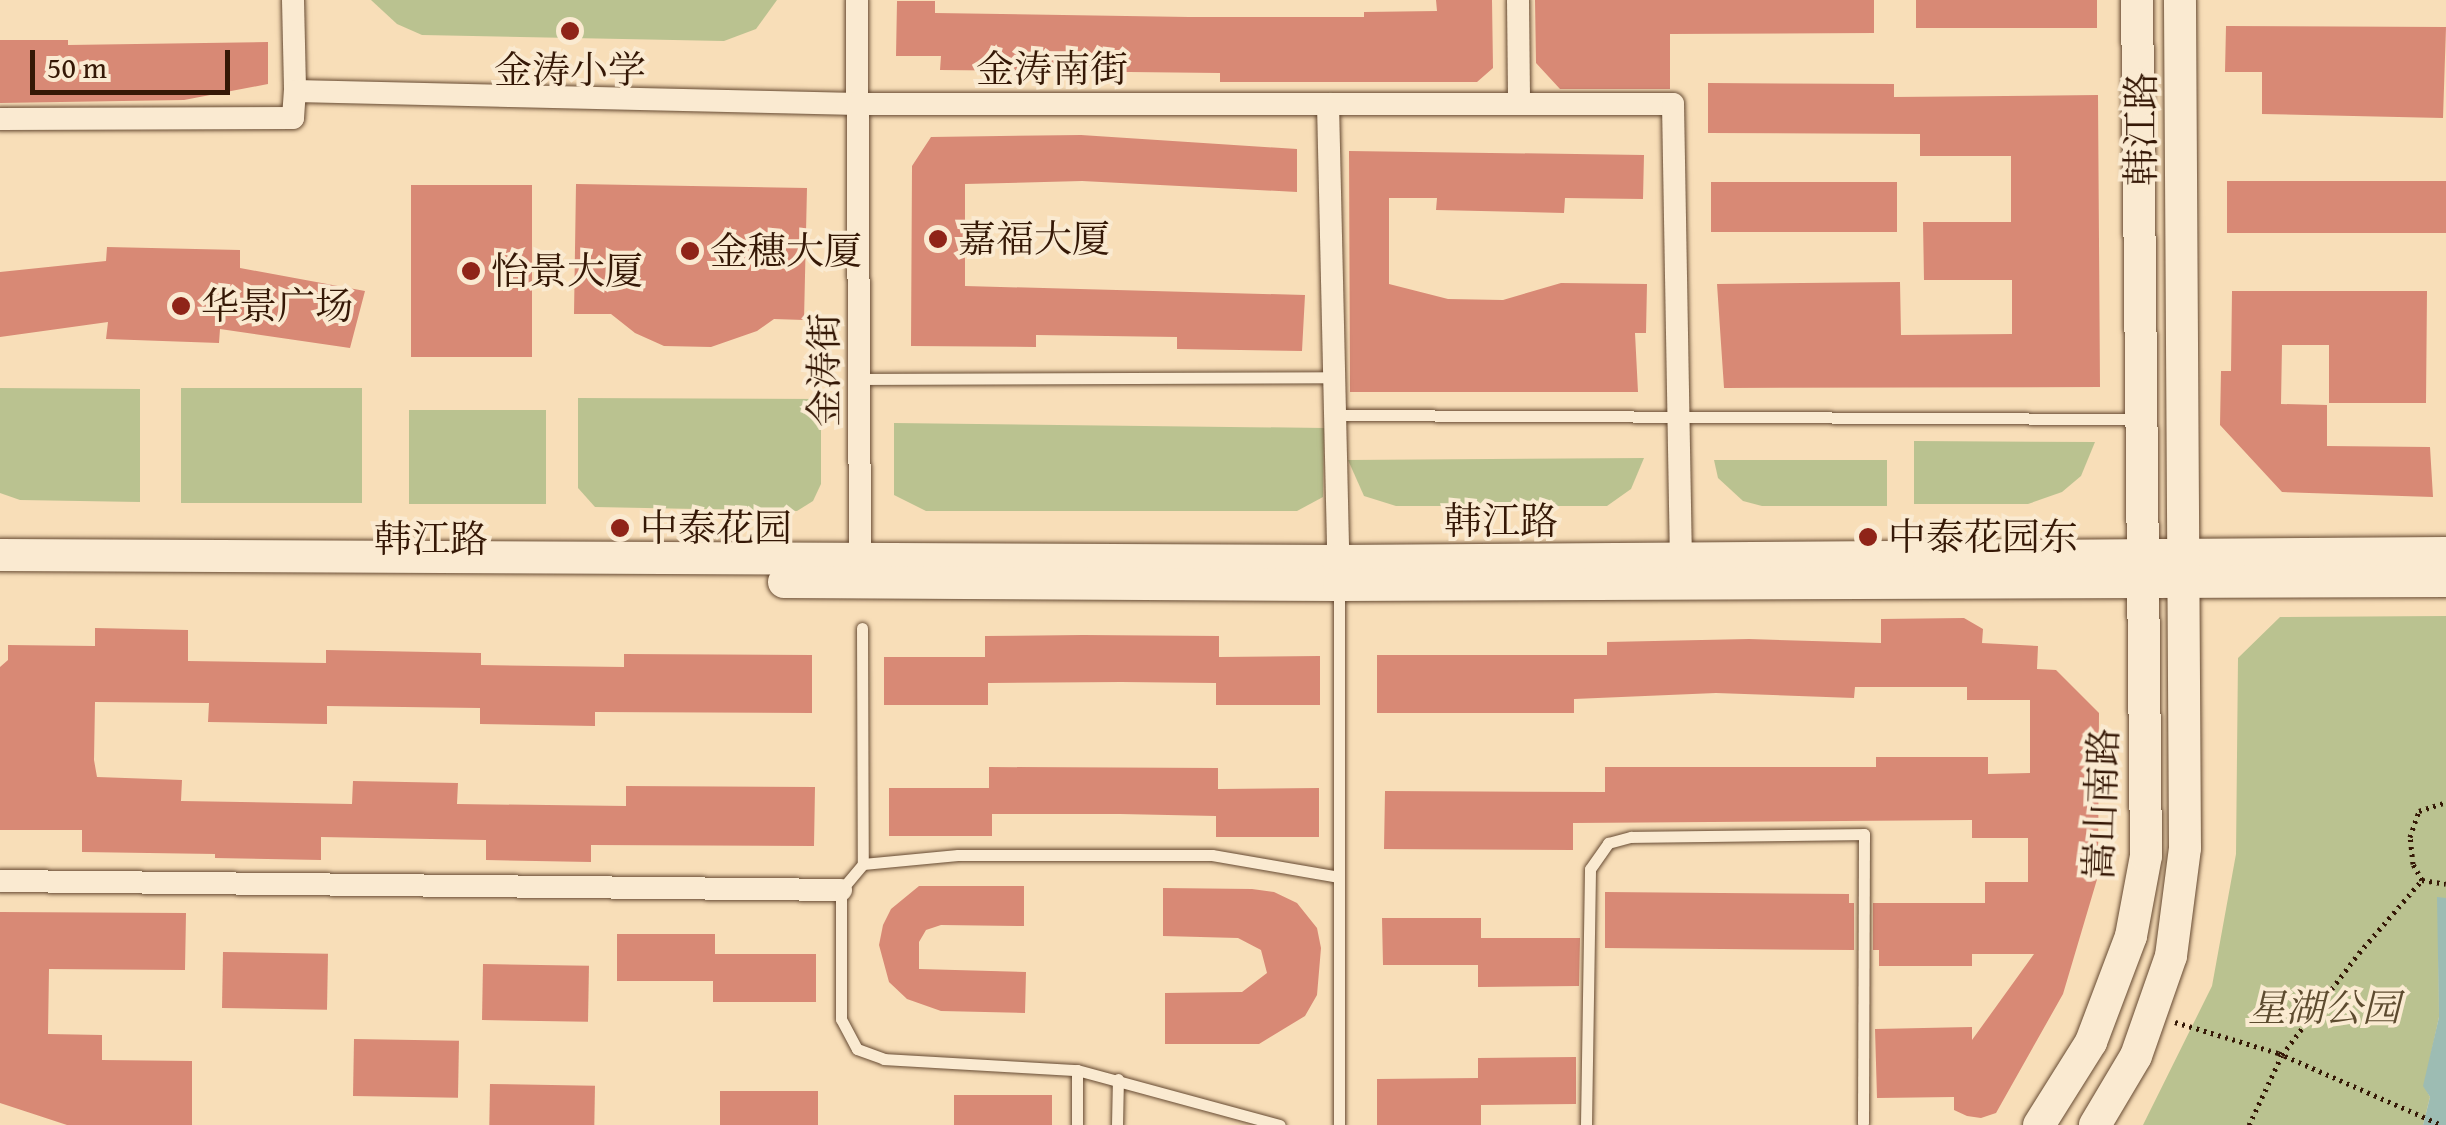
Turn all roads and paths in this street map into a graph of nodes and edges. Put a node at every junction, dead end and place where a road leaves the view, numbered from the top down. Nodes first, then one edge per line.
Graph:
1 (292, 0) edge
2 (857, 0) edge
3 (1518, 0) edge
4 (2137, 0) edge
5 (2180, 0) edge
6 (295, 91) junction
7 (858, 104) junction
8 (1328, 104) junction
9 (1519, 104) junction
10 (0, 119) edge
11 (1334, 377) junction
12 (859, 379) junction
13 (1334, 415) junction
14 (1678, 417) junction
15 (2141, 419) junction
16 (2446, 553) edge
17 (0, 555) edge
18 (1681, 560) junction
19 (2142, 570) junction
20 (2183, 570) junction
21 (861, 571) junction
22 (1339, 573) junction
23 (0, 576) edge
24 (2446, 580) edge
25 (862, 628) dead end
26 (2446, 802) edge
27 (864, 864) junction
28 (1339, 877) junction
29 (2422, 880) junction
30 (0, 881) edge
31 (2446, 884) edge
32 (842, 890) junction
33 (2152, 1012) junction
34 (2282, 1055) junction
35 (1077, 1070) junction
36 (1118, 1079) junction
37 (1864, 1124) edge
38 (1076, 1125) edge
39 (1117, 1125) edge
40 (1280, 1125) edge
41 (1339, 1125) edge
42 (1586, 1125) edge
43 (2038, 1125) edge
44 (2095, 1125) edge
45 (2249, 1125) edge
46 (2442, 1125) edge

1 - 6 street
2 - 7 street, 金涛街
3 - 9 street
4 - 15 street, 嵩山南路
5 - 20 street, 韩江路
6 - 7 street, 金涛南街
6 - 10 street
7 - 8 street, 金涛南街
7 - 12 street, 金涛街
8 - 9 street, 金涛南街
8 - 11 street
9 - 14 street, 金涛南街
11 - 12 lane
11 - 13 street
12 - 21 street, 金涛街
13 - 14 lane
13 - 22 street
14 - 15 lane
14 - 18 street, 金涛南街
15 - 19 street, 嵩山南路
16 - 20 street, 韩江路
17 - 21 street, 韩江路
18 - 19 street, 韩江路
18 - 22 street, 韩江路
19 - 20 street, 韩江路
19 - 22 street, 韩江路
19 - 43 street, 嵩山南路
20 - 24 street, 韩江路
20 - 33 street
21 - 22 street, 韩江路
21 - 23 street, 韩江路
22 - 28 lane
25 - 27 lane
26 - 29 path
27 - 28 lane
27 - 32 lane
28 - 41 lane
29 - 31 path
29 - 34 path
30 - 32 street
32 - 35 lane
33 - 34 path
33 - 44 street
34 - 45 path
34 - 46 path
35 - 36 lane
35 - 38 lane
36 - 39 lane
36 - 40 lane
37 - 42 lane

